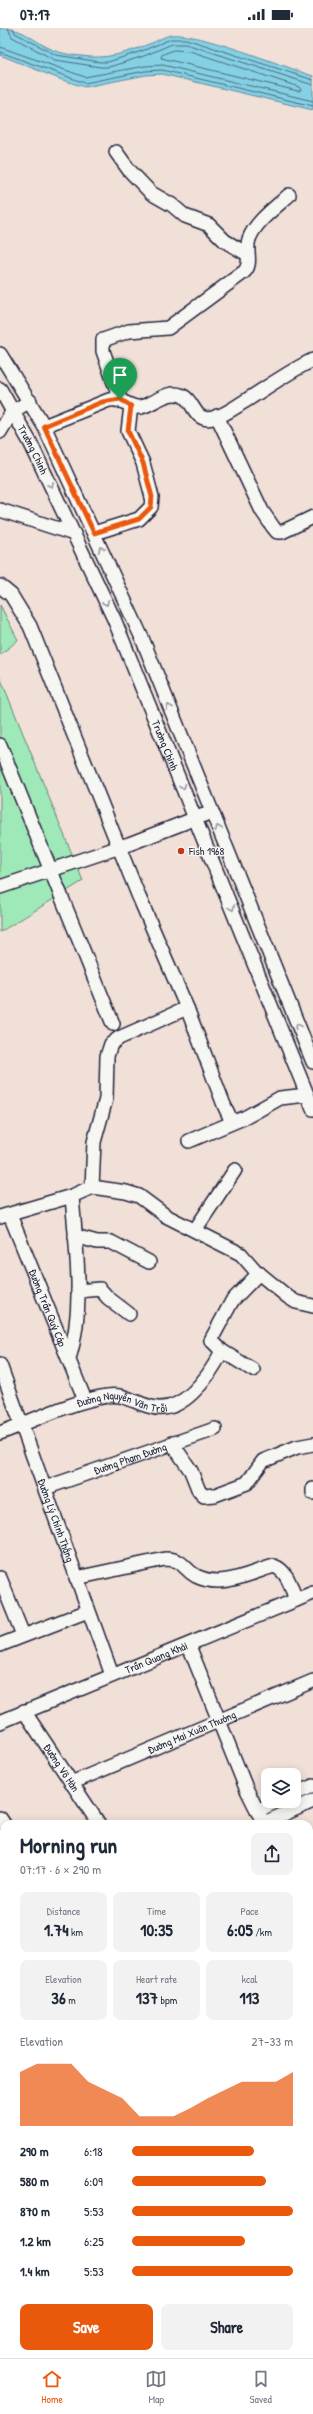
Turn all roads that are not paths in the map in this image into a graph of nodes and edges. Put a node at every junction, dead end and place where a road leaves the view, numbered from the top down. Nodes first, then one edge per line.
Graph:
1 (116, 152) dead end
2 (288, 195) dead end
3 (247, 254) junction
4 (0, 354) edge
5 (313, 360) edge
6 (0, 390) edge
7 (120, 399) junction
8 (30, 401) junction
9 (131, 406) junction
10 (12, 412) junction
11 (217, 416) junction
12 (44, 426) junction
13 (0, 432) edge
14 (0, 510) edge
15 (313, 517) edge
16 (94, 533) junction
17 (74, 534) junction
18 (0, 586) edge
19 (0, 745) edge
20 (212, 812) junction
21 (196, 818) junction
22 (119, 847) junction
23 (51, 870) junction
24 (0, 886) edge
25 (186, 1008) junction
26 (113, 1024) dead end
27 (313, 1062) edge
28 (308, 1090) edge
29 (313, 1109) edge
30 (232, 1122) junction
31 (189, 1141) dead end
32 (235, 1170) dead end
33 (92, 1187) junction
34 (72, 1196) junction
35 (5, 1216) edge
36 (194, 1230) junction
37 (75, 1236) junction
38 (150, 1262) dead end
39 (259, 1273) junction
40 (78, 1291) junction
41 (313, 1306) edge
42 (129, 1314) dead end
43 (222, 1351) junction
44 (69, 1359) junction
45 (0, 1365) edge
46 (253, 1370) dead end
47 (85, 1400) junction
48 (22, 1425) junction
49 (215, 1429) dead end
50 (0, 1433) edge
51 (172, 1443) junction
52 (313, 1444) edge
53 (45, 1488) junction
54 (313, 1489) edge
55 (313, 1493) edge
56 (0, 1578) edge
57 (76, 1578) junction
58 (313, 1593) edge
59 (296, 1600) junction
60 (88, 1611) junction
61 (23, 1636) junction
62 (0, 1645) edge
63 (189, 1646) junction
64 (112, 1675) junction
65 (313, 1681) edge
66 (24, 1711) junction
67 (220, 1720) junction
68 (0, 1722) edge
69 (72, 1783) junction
70 (313, 1786) edge
71 (301, 1791) edge
72 (313, 1801) edge
73 (271, 1808) edge
74 (96, 1820) edge
75 (260, 1820) edge

1 - 3 street
2 - 3 street
3 - 7 street
4 - 8 street, Trường Chinh
5 - 11 street
6 - 10 street, Trường Chinh
7 - 9 street
7 - 12 street
8 - 10 street
8 - 12 street, Trường Chinh
9 - 11 street
9 - 16 street
10 - 13 street
10 -> 17 street, Trường Chinh
11 - 15 street
12 - 16 street, Trường Chinh
14 - 17 street
20 -> 16 street, Trường Chinh
17 -> 21 street, Trường Chinh
18 - 22 street
19 - 23 street
20 - 21 street
27 -> 20 street, Trường Chinh
21 - 22 street
21 -> 28 street, Trường Chinh
22 - 23 street
22 - 25 street
23 - 24 street
23 - 26 street
25 - 30 street
25 - 33 street
28 - 29 street, Trường Chinh
28 - 30 street
30 - 31 street
32 - 36 street
33 - 34 street
33 - 36 street
34 - 35 street
34 - 37 street
35 - 44 street, Đường Trần Quý Cáp
36 - 39 street
37 - 38 street
37 - 40 street
39 - 41 street
39 - 43 street
40 - 42 street
40 - 44 street
43 - 46 street
43 - 47 street, Đường Nguyễn Văn Trỗi
44 - 47 street, Đường Trần Quý Cáp
45 - 48 street, Đường Lý Chính Thắng
47 - 48 street, Đường Nguyễn Văn Trỗi
48 - 50 street, Đường Nguyễn Văn Trỗi
48 - 53 street, Đường Lý Chính Thắng
49 - 51 street, Đường Phạm Đường
51 - 52 street
51 - 53 street, Đường Phạm Đường
53 - 57 street, Đường Lý Chính Thắng
54 - 55 street
56 - 61 street
57 - 59 street
57 - 60 street, Đường Lý Chính Thắng
58 - 59 street, Trần Quang Khải
59 - 63 street, Trần Quang Khải
60 - 61 street
60 - 64 street, Đường Lý Chính Thắng
61 - 62 street
63 - 64 street, Trần Quang Khải
63 - 67 street
64 - 66 street, Trần Quang Khải
65 - 67 street, Đường Mai Xuân Thưởng
66 - 68 street, Trần Quang Khải
66 - 69 street, Đường Võ Hàn
67 - 69 street, Đường Mai Xuân Thưởng
67 - 75 street
69 - 74 street, Đường Võ Hàn
70 - 71 street
72 - 75 street
73 - 75 street

